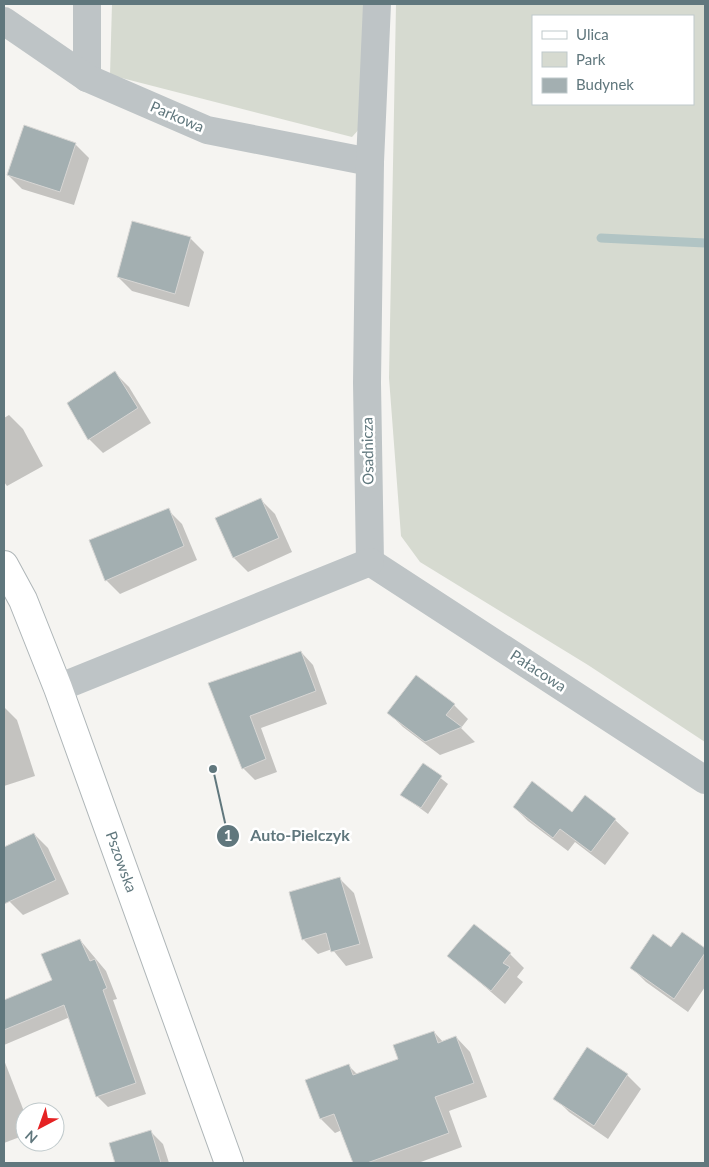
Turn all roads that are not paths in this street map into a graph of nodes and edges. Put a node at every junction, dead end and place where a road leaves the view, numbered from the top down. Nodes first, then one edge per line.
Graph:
1 (86, 4) edge
2 (377, 4) edge
3 (4, 21) edge
4 (87, 78) junction
5 (370, 162) junction
6 (370, 562) junction
7 (4, 565) edge
8 (58, 688) junction
9 (705, 780) edge
10 (230, 1163) edge

1 - 4 street
2 - 5 street, Osadnicza
3 - 4 street, Parkowa
4 - 5 street, Parkowa
5 - 6 street, Osadnicza
6 - 8 street
6 - 9 street, Pałacowa
7 - 8 main road, Pszowska
8 - 10 main road, Pszowska

